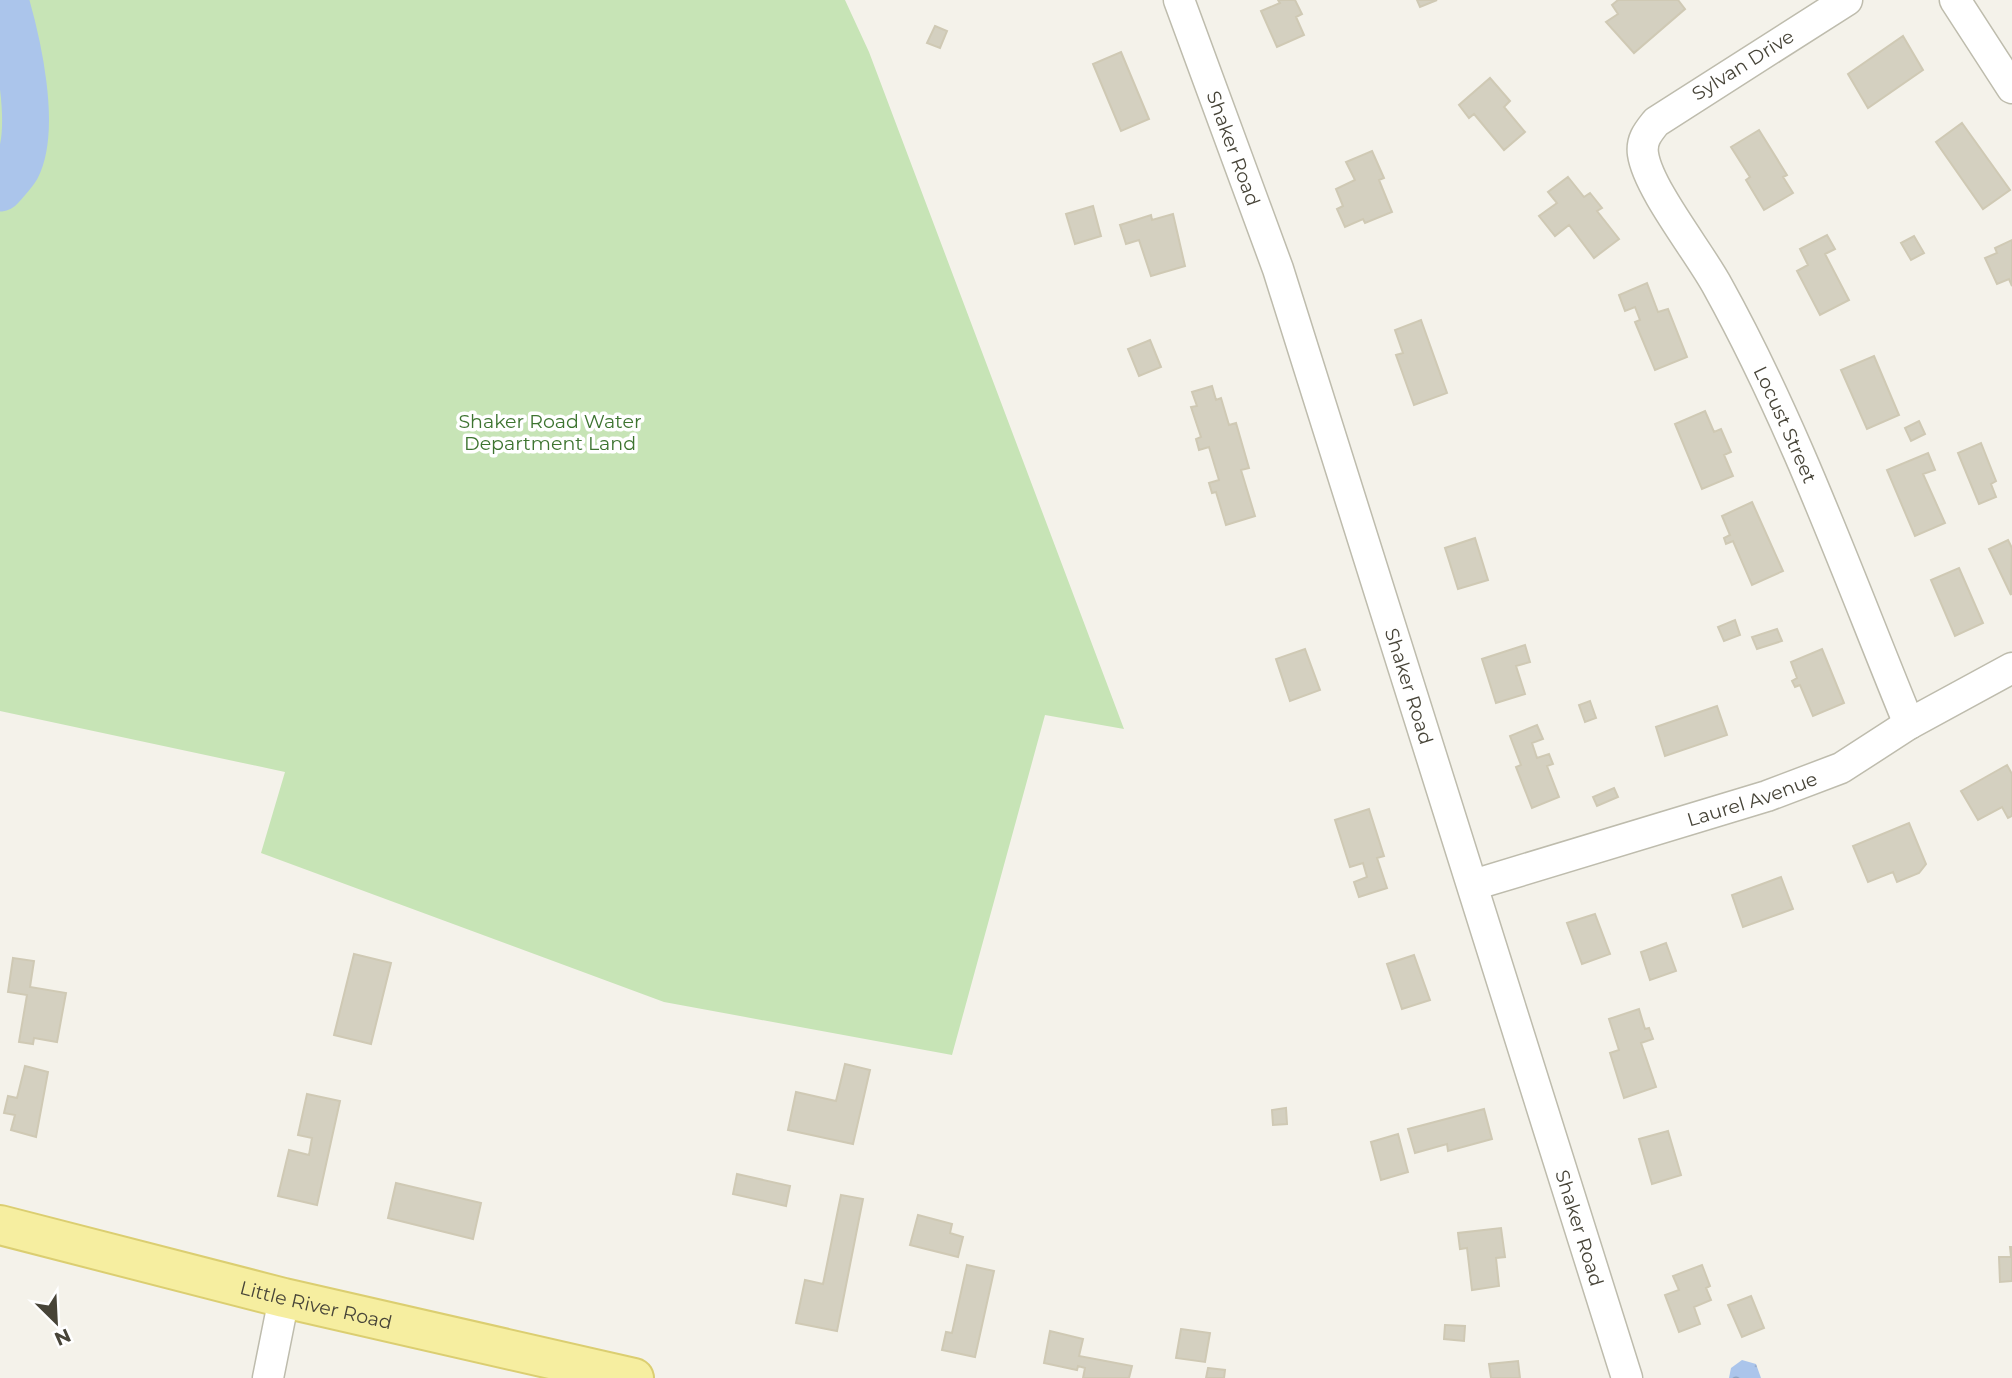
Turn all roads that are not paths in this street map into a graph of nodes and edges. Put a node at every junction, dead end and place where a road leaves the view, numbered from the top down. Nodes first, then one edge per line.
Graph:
1 (1179, 0) edge
2 (1847, 0) edge
3 (1955, 0) edge
4 (2012, 88) edge
5 (1644, 136) joint
6 (2012, 668) edge
7 (1909, 724) junction
8 (1473, 885) junction
9 (0, 1225) edge
10 (284, 1298) junction
11 (268, 1378) edge
12 (634, 1378) edge
13 (1627, 1378) edge

1 - 8 street, Shaker Road
2 - 5 street, Sylvan Drive
3 - 4 street
5 - 7 street, Locust Street
6 - 7 street, Laurel Avenue
7 - 8 street, Laurel Avenue
8 - 13 street, Shaker Road
9 - 10 main road, Little River Road
10 - 11 street
10 - 12 main road, Little River Road

